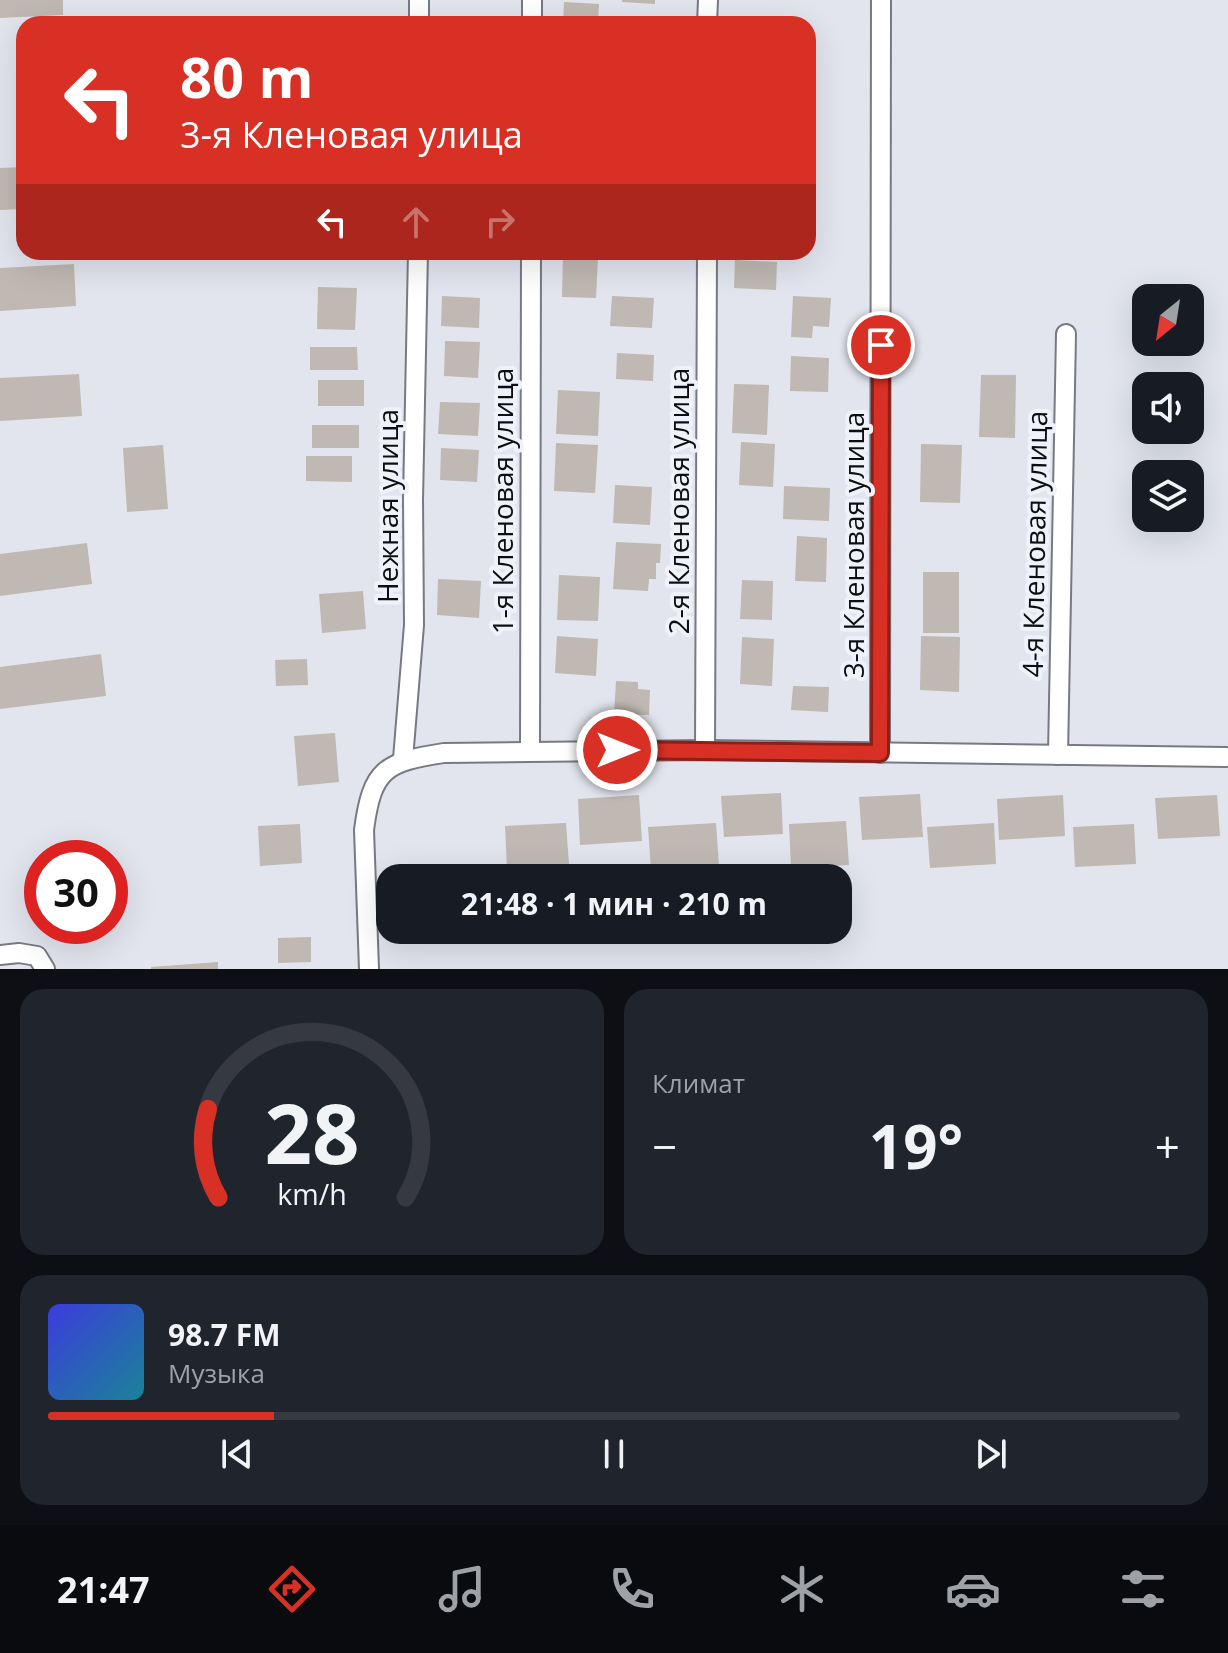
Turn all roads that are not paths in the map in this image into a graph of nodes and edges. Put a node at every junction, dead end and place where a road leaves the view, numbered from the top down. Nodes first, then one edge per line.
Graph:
1 (881, 0) edge
2 (418, 260) edge
3 (531, 260) edge
4 (707, 260) edge
5 (1066, 334) dead end
6 (705, 750) junction
7 (530, 751) junction
8 (880, 753) junction
9 (1058, 755) junction
10 (1226, 757) edge
11 (403, 759) junction
12 (0, 955) edge
13 (45, 969) edge
14 (369, 969) edge

1 - 8 street, 3-я Кленовая улица
2 - 11 street, Нежная улица
3 - 7 street, 1-я Кленовая улица
4 - 6 street, 2-я Кленовая улица
5 - 9 street, 4-я Кленовая улица
6 - 7 street
6 - 8 street
7 - 11 street
8 - 9 street
9 - 10 street
11 - 14 street
12 - 13 street

